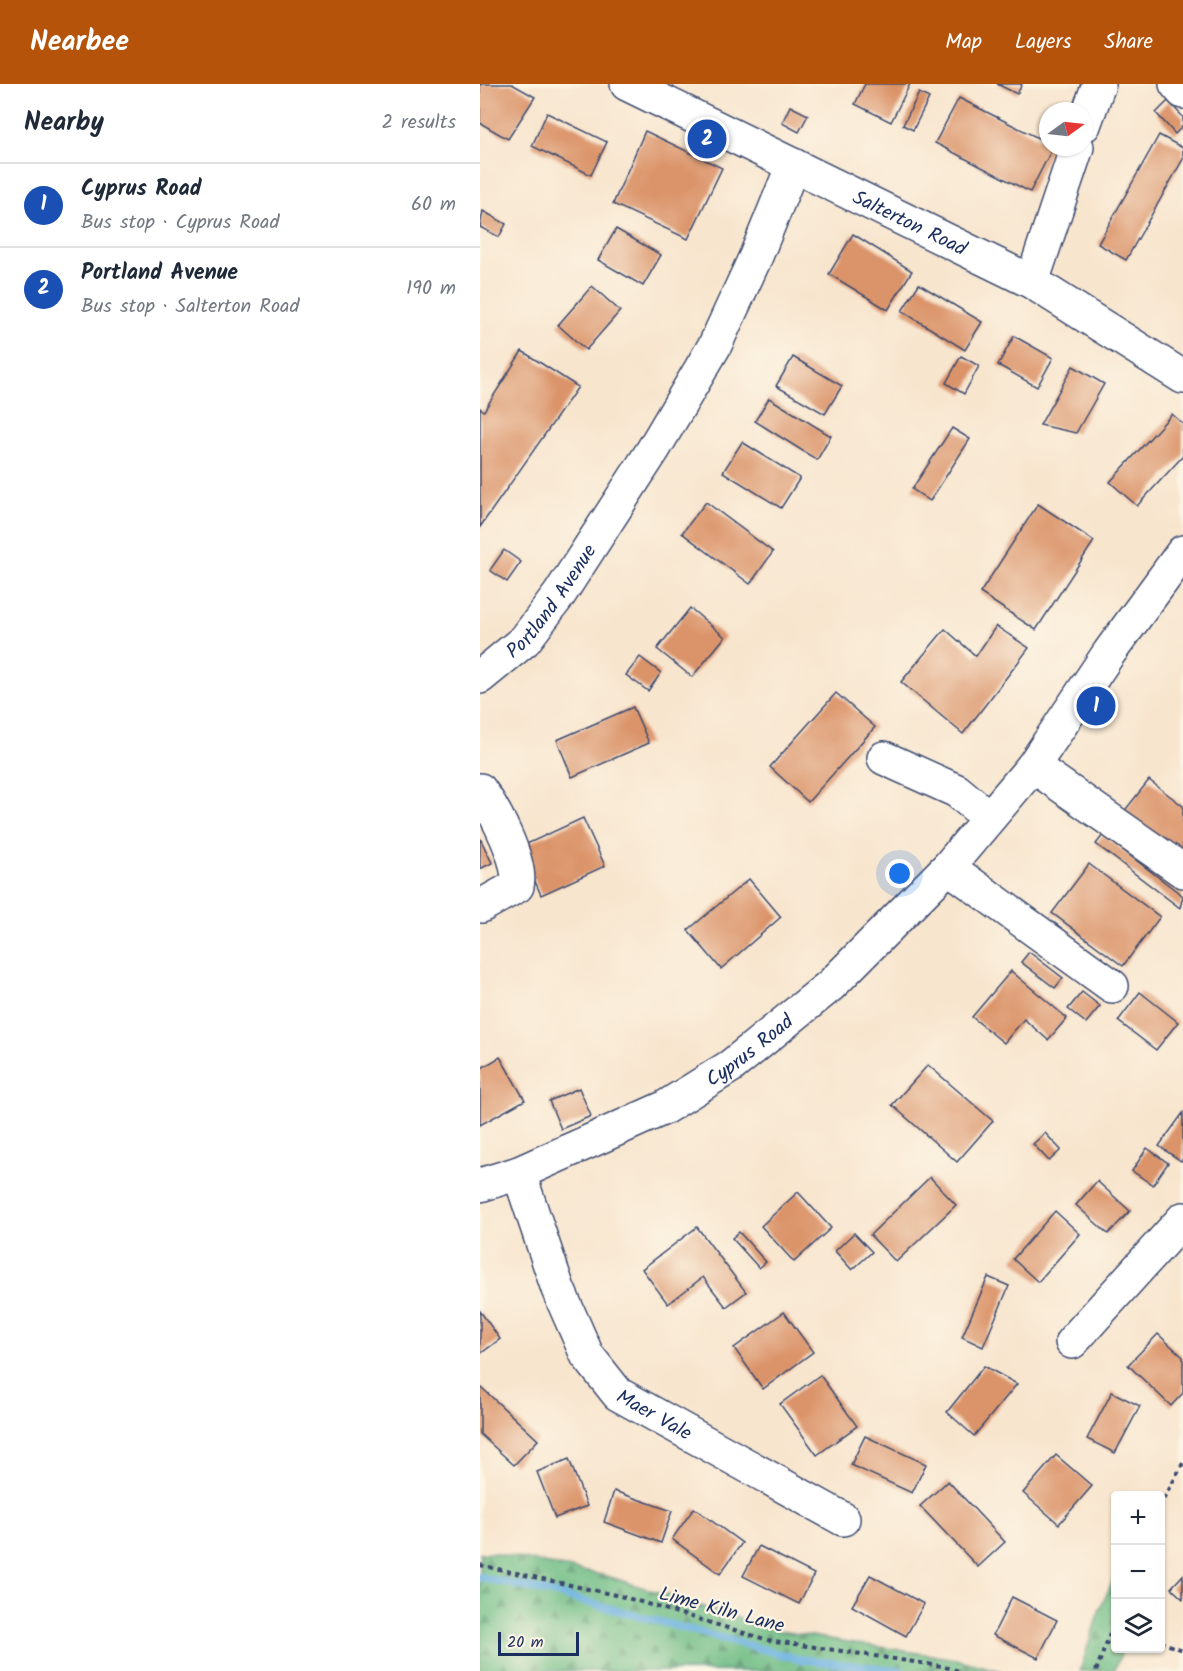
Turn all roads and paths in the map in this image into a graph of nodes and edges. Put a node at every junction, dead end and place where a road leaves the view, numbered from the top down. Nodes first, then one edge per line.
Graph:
1 (627, 84) edge
2 (1099, 84) edge
3 (1176, 84) edge
4 (1183, 92) edge
5 (1092, 102) edge
6 (1074, 156) edge
7 (793, 165) junction
8 (1032, 282) junction
9 (1183, 377) edge
10 (1183, 552) edge
11 (480, 677) edge
12 (884, 758) dead end
13 (1033, 766) junction
14 (480, 790) edge
15 (988, 817) junction
16 (948, 867) junction
17 (1183, 871) edge
18 (481, 906) edge
19 (1112, 986) dead end
20 (519, 1173) junction
21 (480, 1185) edge
22 (1183, 1219) edge
23 (1072, 1342) dead end
24 (1183, 1463) edge
25 (1165, 1499) edge
26 (843, 1519) dead end
27 (480, 1565) edge
28 (1111, 1633) edge
29 (1165, 1643) edge
30 (1183, 1650) edge
31 (959, 1671) edge
32 (1096, 1671) edge

1 - 7 street, Salterton Road
2 - 5 street
3 - 4 street
6 - 8 street
7 - 8 street, Salterton Road
7 - 11 street, Portland Avenue
8 - 9 street, Salterton Road
10 - 13 street, Cyprus Road
12 - 15 street
13 - 15 street, Cyprus Road
13 - 17 street
14 - 18 street
15 - 16 street, Cyprus Road
16 - 19 street
16 - 20 street, Cyprus Road
20 - 21 street, Cyprus Road
20 - 26 street, Maer Vale
22 - 23 street
24 - 25 path
27 - 31 path, Lime Kiln Lane
28 - 32 path
29 - 30 path

